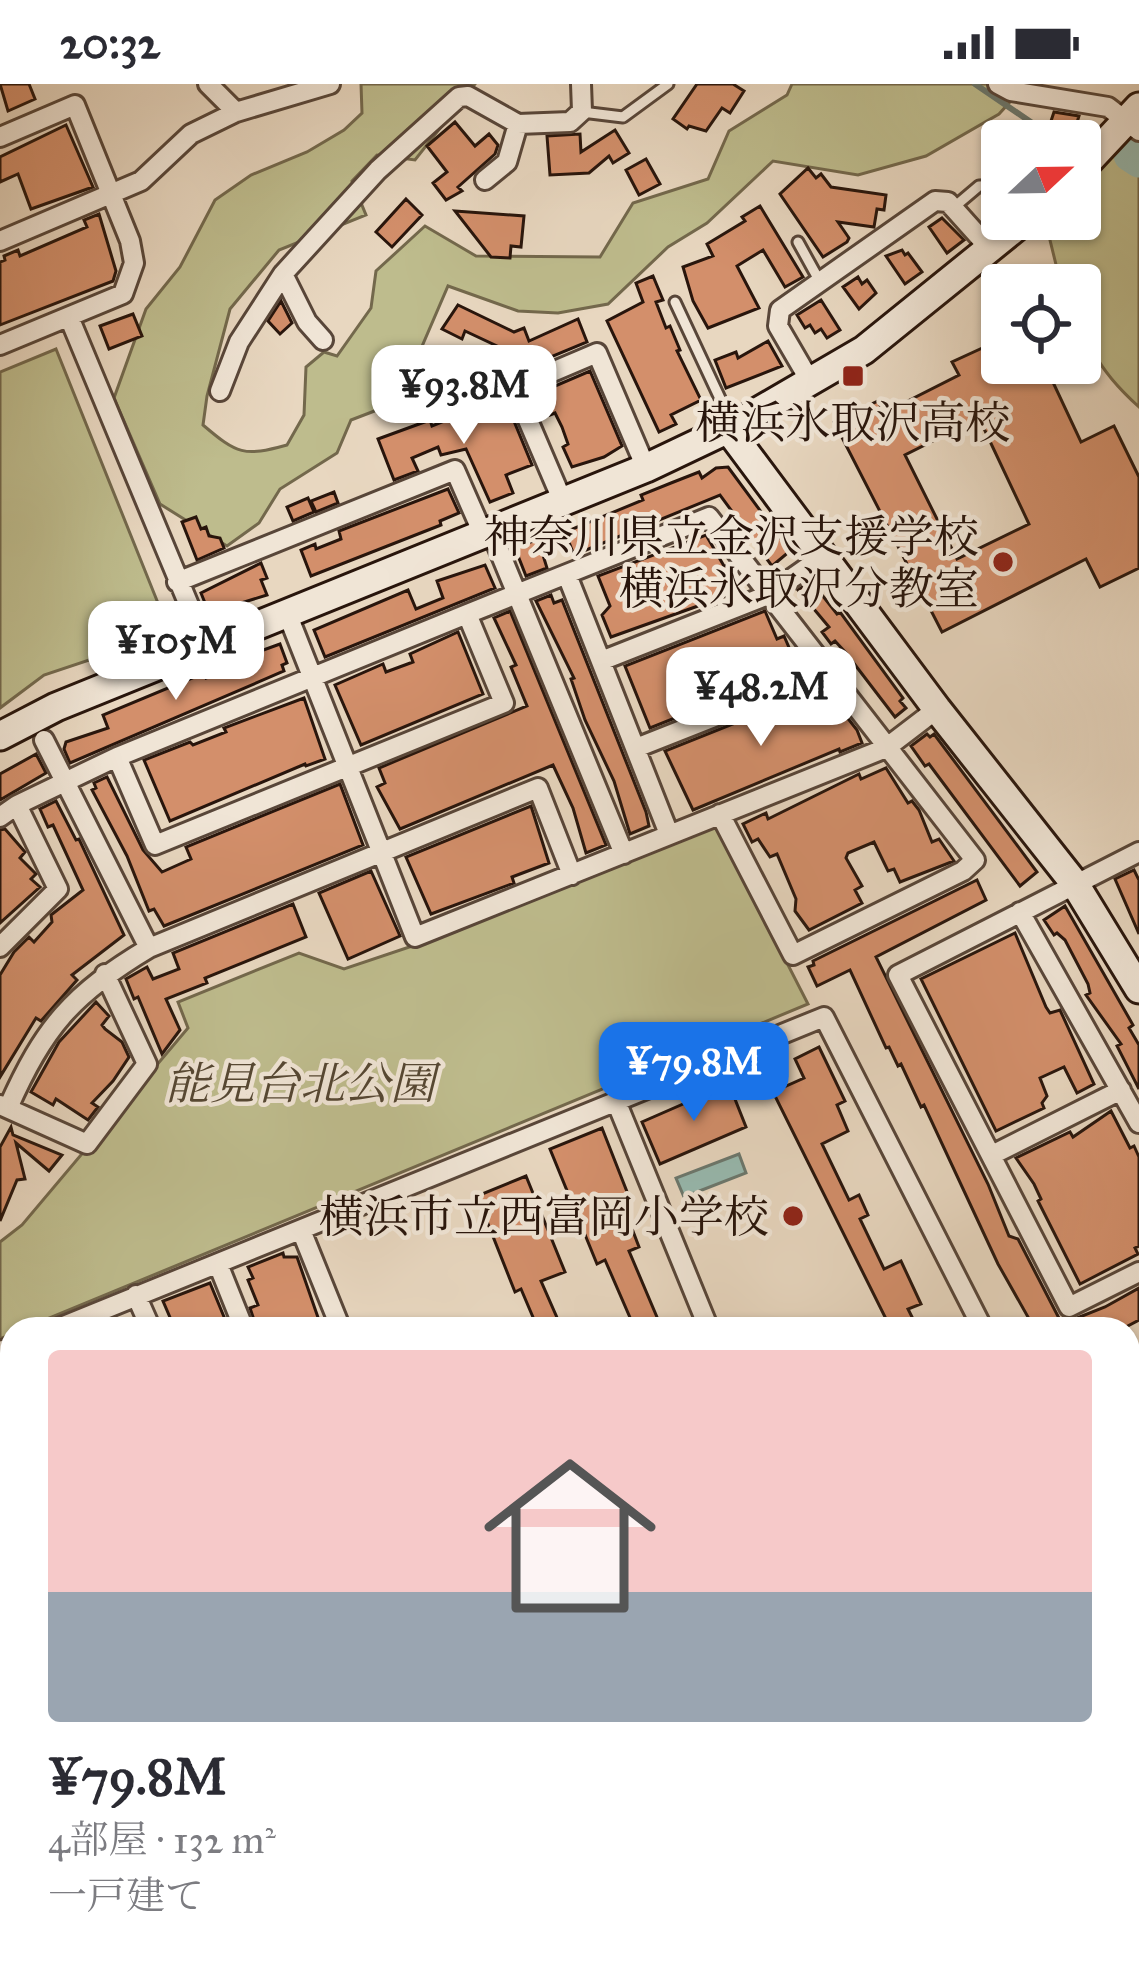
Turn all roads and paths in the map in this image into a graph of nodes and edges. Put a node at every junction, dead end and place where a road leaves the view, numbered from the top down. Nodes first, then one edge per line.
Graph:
1 (208, 84) edge
2 (330, 84) edge
3 (581, 84) edge
4 (668, 84) edge
5 (998, 84) edge
6 (582, 111) junction
7 (236, 112) junction
8 (1135, 120) edge
9 (518, 124) junction
10 (0, 137) edge
11 (1101, 151) edge
12 (485, 180) dead end
13 (981, 186) edge
14 (112, 196) junction
15 (953, 208) junction
16 (1003, 240) edge
17 (0, 241) edge
18 (798, 242) dead end
19 (992, 250) junction
20 (283, 274) junction
21 (820, 282) junction
22 (675, 302) dead end
23 (69, 317) junction
24 (323, 340) dead end
25 (0, 345) edge
26 (475, 370) dead end
27 (810, 381) junction
28 (220, 391) dead end
29 (520, 394) junction
30 (730, 428) junction
31 (646, 468) junction
32 (562, 502) junction
33 (487, 532) junction
34 (824, 555) junction
35 (566, 575) junction
36 (177, 581) junction
37 (518, 595) junction
38 (767, 595) junction
39 (286, 613) junction
40 (466, 614) junction
41 (206, 646) junction
42 (602, 661) junction
43 (828, 672) junction
44 (312, 677) junction
45 (937, 709) junction
46 (0, 736) edge
47 (44, 740) dead end
48 (636, 748) junction
49 (886, 748) junction
50 (117, 757) junction
51 (348, 764) junction
52 (65, 781) junction
53 (17, 805) junction
54 (720, 814) junction
55 (0, 817) edge
56 (669, 834) junction
57 (381, 852) junction
58 (1139, 852) edge
59 (624, 854) junction
60 (572, 874) junction
61 (1075, 884) junction
62 (1020, 912) junction
63 (0, 947) edge
64 (148, 948) junction
65 (105, 974) junction
66 (1139, 989) edge
67 (1121, 1090) junction
68 (616, 1101) junction
69 (4, 1107) edge
70 (1139, 1123) edge
71 (992, 1155) junction
72 (301, 1231) junction
73 (218, 1264) junction
74 (1139, 1272) edge
75 (136, 1295) junction
76 (85, 1317) edge
77 (146, 1317) edge
78 (239, 1317) edge
79 (336, 1317) edge
80 (704, 1317) edge
81 (974, 1317) edge

1 - 7 street
2 - 7 street
3 - 6 street
4 - 6 lane
5 - 8 street
6 - 9 street
7 - 14 street
8 - 11 street
9 - 12 street
9 - 20 street
10 - 14 street
13 - 15 lane
14 - 17 street
14 - 23 street
15 - 19 street
15 - 21 street
16 - 19 street
18 - 21 lane
19 - 27 street
20 - 24 street
20 - 28 street
21 - 27 street
22 - 30 lane
23 - 25 street
23 - 36 street
26 - 29 lane
27 - 30 street
29 - 31 street
29 - 32 street
30 - 31 street
30 - 34 street
31 - 32 street
32 - 33 street
33 - 36 street
33 - 37 street
33 - 39 street
34 - 38 street
34 - 45 street
35 - 37 street
35 - 38 street
35 - 42 street
36 - 41 street
37 - 40 street
37 - 59 street
38 - 42 street
38 - 43 street
39 - 41 street
39 - 44 street
40 - 44 street
40 - 51 street
41 - 46 street
42 - 48 street
43 - 48 street
43 - 49 street
44 - 50 street
44 - 51 street
45 - 49 street
45 - 61 street
47 - 52 street
48 - 56 street
49 - 54 street
49 - 54 street
50 - 51 street
50 - 52 street
51 - 57 street
52 - 53 street
52 - 64 street
53 - 55 street
53 - 63 street
54 - 56 street
56 - 59 street
57 - 60 street
57 - 60 street
57 - 64 street
58 - 61 street
59 - 60 street
61 - 62 street
61 - 66 street
62 - 67 street
62 - 71 street
64 - 65 street
65 - 69 street
65 - 69 street
67 - 70 street
67 - 71 street
68 - 72 street
68 - 80 street
68 - 81 street
71 - 74 street
72 - 73 street
72 - 79 street
73 - 75 street
73 - 78 street
75 - 76 street
75 - 77 street

